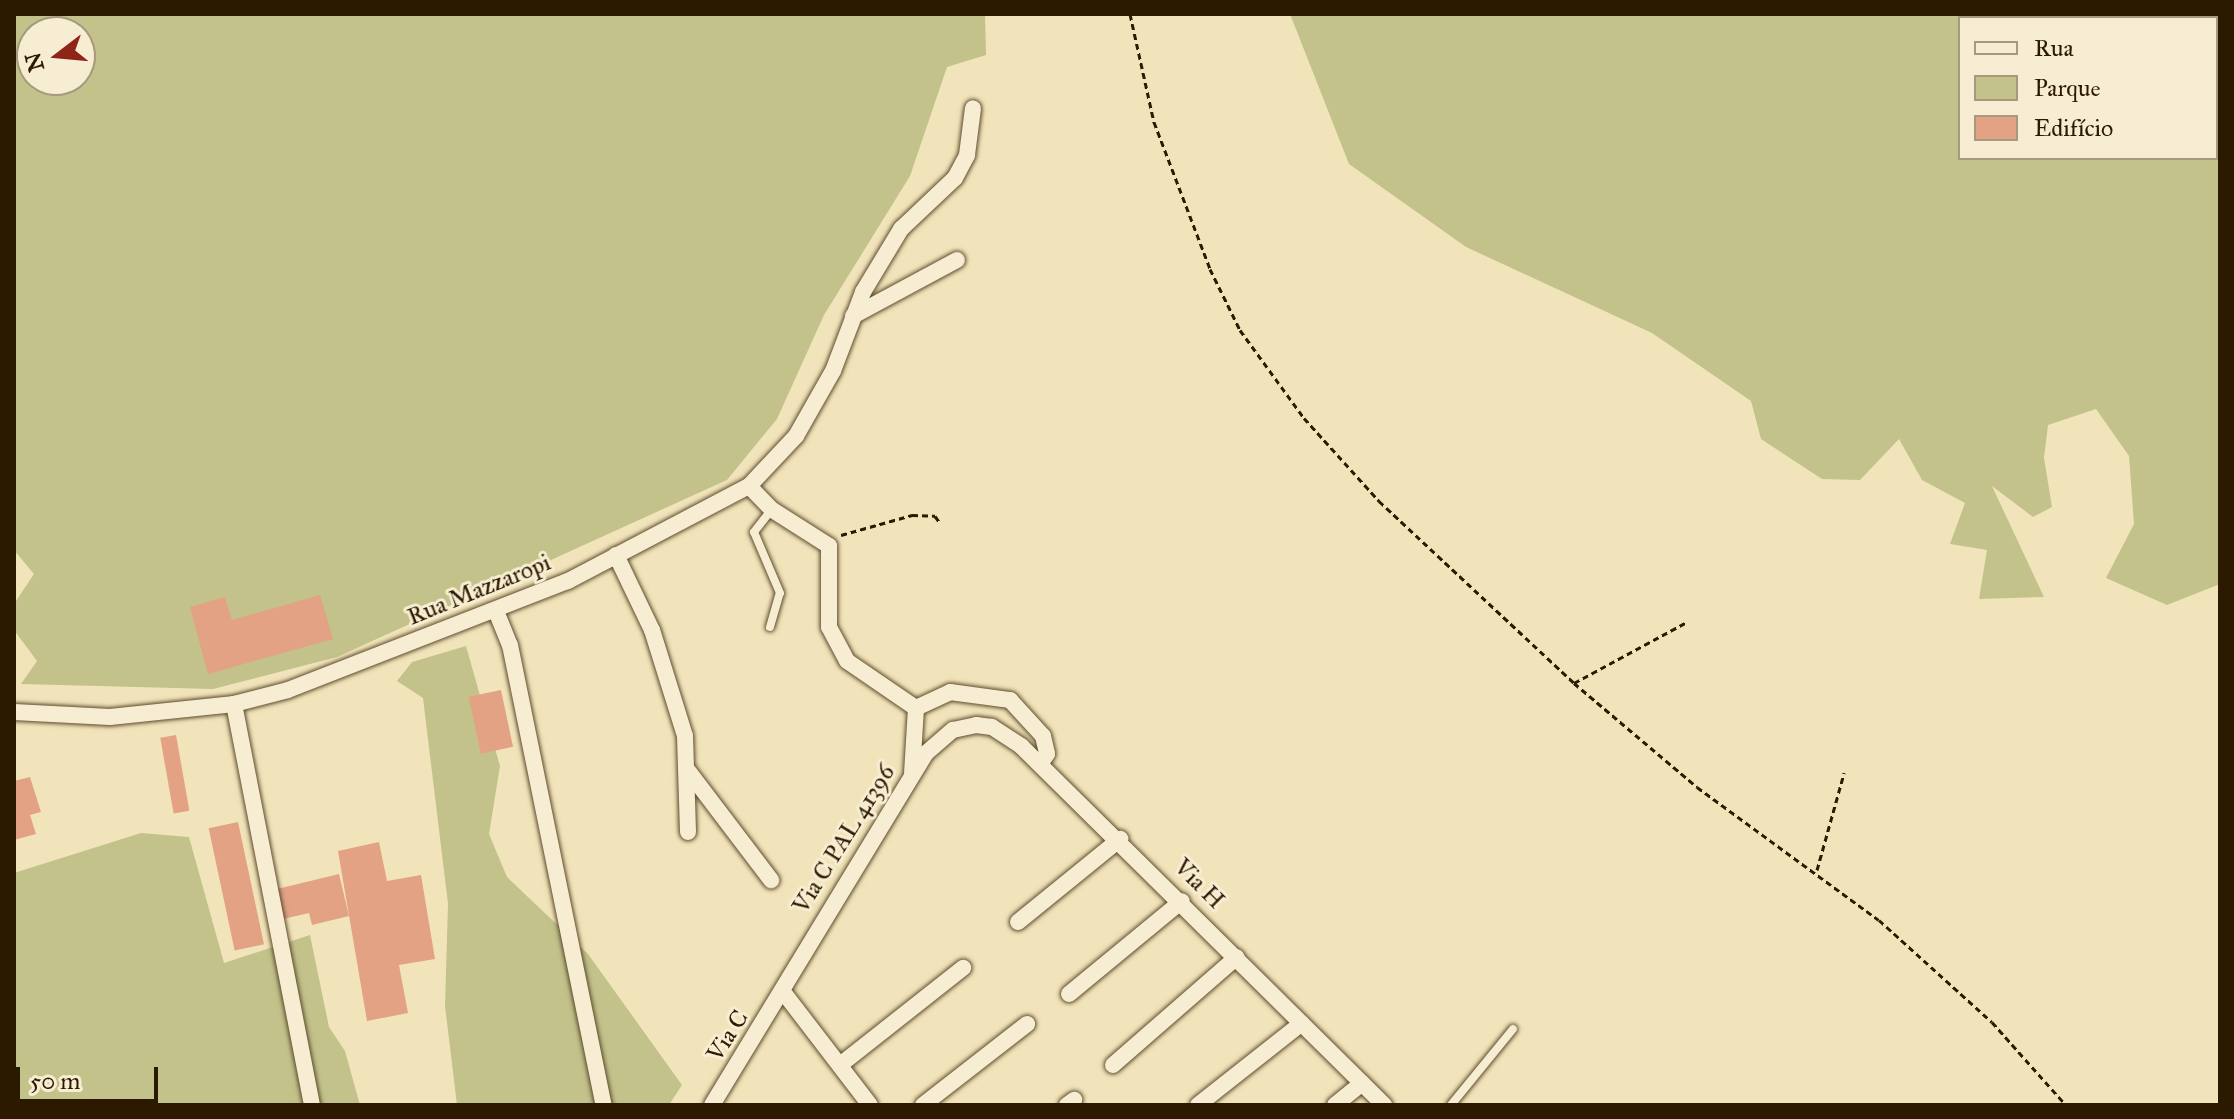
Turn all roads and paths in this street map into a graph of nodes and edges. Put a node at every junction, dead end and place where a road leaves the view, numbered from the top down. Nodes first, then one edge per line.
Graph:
1 (1130, 14) edge
2 (973, 108) dead end
3 (957, 260) dead end
4 (852, 316) junction
5 (749, 486) junction
6 (771, 509) junction
7 (940, 523) dead end
8 (824, 539) junction
9 (616, 555) junction
10 (496, 611) junction
11 (1687, 622) dead end
12 (770, 627) dead end
13 (1574, 683) junction
14 (234, 704) junction
15 (916, 708) junction
16 (14, 712) edge
17 (963, 727) joint
18 (1040, 764) junction
19 (689, 772) junction
20 (1844, 773) dead end
21 (912, 774) junction
22 (688, 832) dead end
23 (1120, 839) junction
24 (1817, 871) junction
25 (771, 880) dead end
26 (1182, 901) junction
27 (1018, 922) dead end
28 (1237, 957) junction
29 (963, 968) dead end
30 (784, 993) junction
31 (1069, 994) dead end
32 (1302, 1023) junction
33 (1027, 1024) dead end
34 (1513, 1029) dead end
35 (840, 1065) junction
36 (1113, 1065) dead end
37 (1362, 1083) junction
38 (312, 1105) edge
39 (604, 1105) edge
40 (712, 1105) edge
41 (870, 1105) edge
42 (923, 1105) edge
43 (1198, 1105) edge
44 (1335, 1105) edge
45 (1384, 1105) edge
46 (1451, 1105) edge
47 (2066, 1105) edge

1 - 13 path
2 - 4 street, Rua Mazzaropi
3 - 4 street
4 - 5 street, Rua Mazzaropi
5 - 6 street
5 - 9 street, Rua Mazzaropi
6 - 8 street
6 - 12 lane
7 - 8 path
8 - 15 street
9 - 10 street, Rua Mazzaropi
9 - 19 street
10 - 14 street, Rua Mazzaropi
10 - 39 street
11 - 13 path
13 - 24 path
14 - 16 street, Rua Mazzaropi
14 - 38 street
15 - 18 street
15 - 21 street
17 - 18 street, Via H
17 - 21 street, Via C PAL 41396
18 - 23 street, Via H
19 - 22 street
19 - 25 street
20 - 24 path
21 - 30 street, Via C PAL 41396
23 - 26 street, Via H
23 - 27 street
24 - 47 path
26 - 28 street, Via H
26 - 31 street
28 - 32 street, Via H
28 - 36 street
29 - 35 street
30 - 35 street
30 - 40 street, Via C
32 - 37 street, Via H
32 - 43 street
33 - 42 street
34 - 46 lane
35 - 41 street
37 - 44 street
37 - 45 street, Via H

